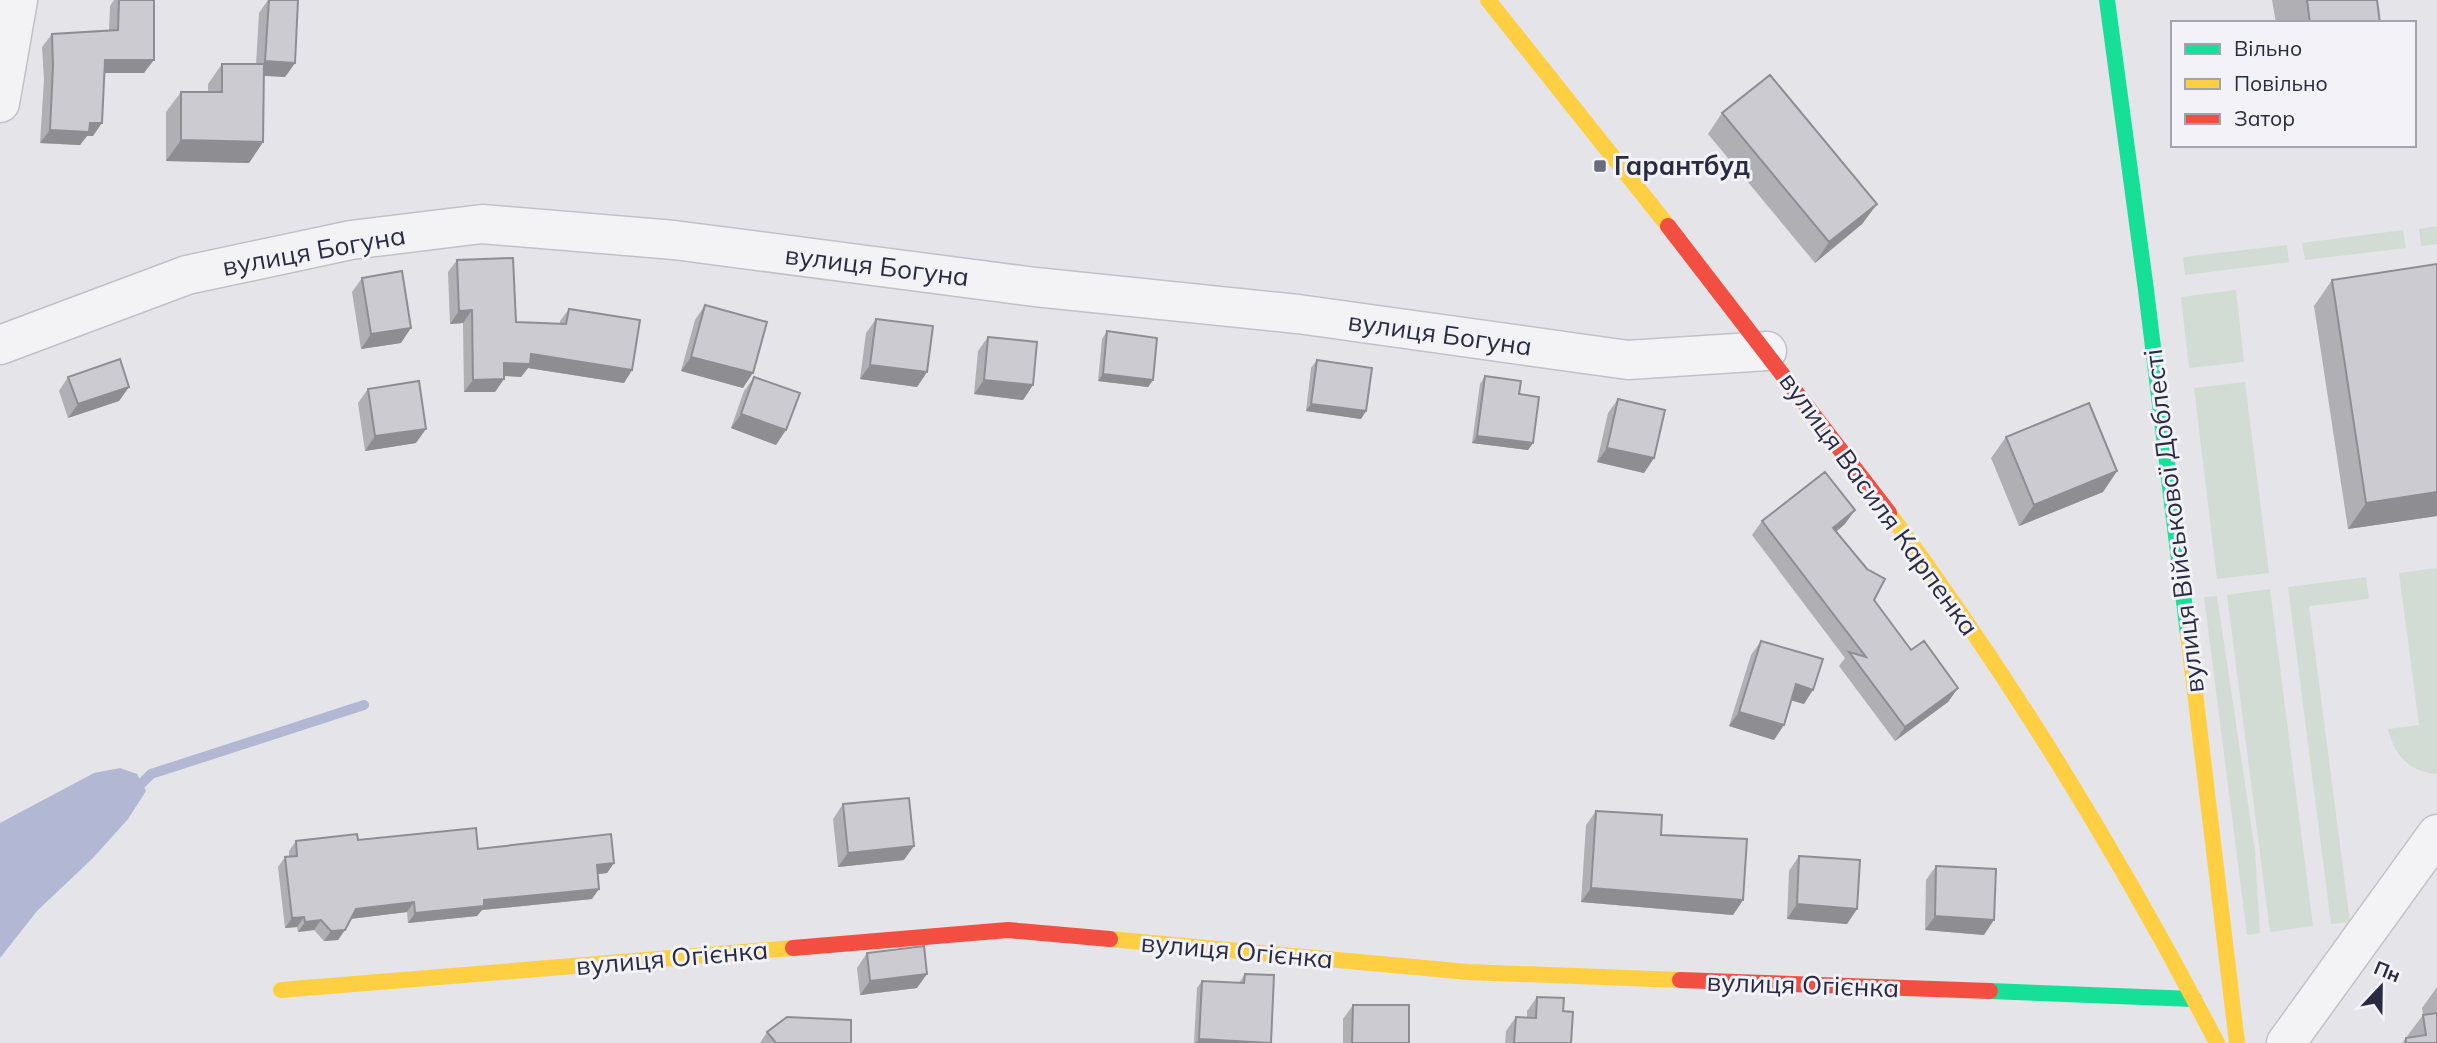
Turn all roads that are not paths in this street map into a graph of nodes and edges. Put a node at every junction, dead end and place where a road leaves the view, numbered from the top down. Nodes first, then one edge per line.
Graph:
1 (19, 0) edge
2 (1488, 0) edge
3 (2107, 0) edge
4 (0, 103) edge
5 (2, 340) edge
6 (1767, 351) junction
7 (2437, 834) edge
8 (281, 990) dead end
9 (2194, 999) junction
10 (2217, 1043) edge
11 (2237, 1043) edge
12 (2286, 1043) edge

1 - 4 street
2 - 6 street, вулиця Василя Карпенка
3 - 11 street, вулиця Військової Доблесті
5 - 6 street, вулиця Богуна
6 - 9 street, вулиця Василя Карпенка
7 - 12 street
8 - 9 street, вулиця Огієнка
9 - 10 street, вулиця Василя Карпенка

